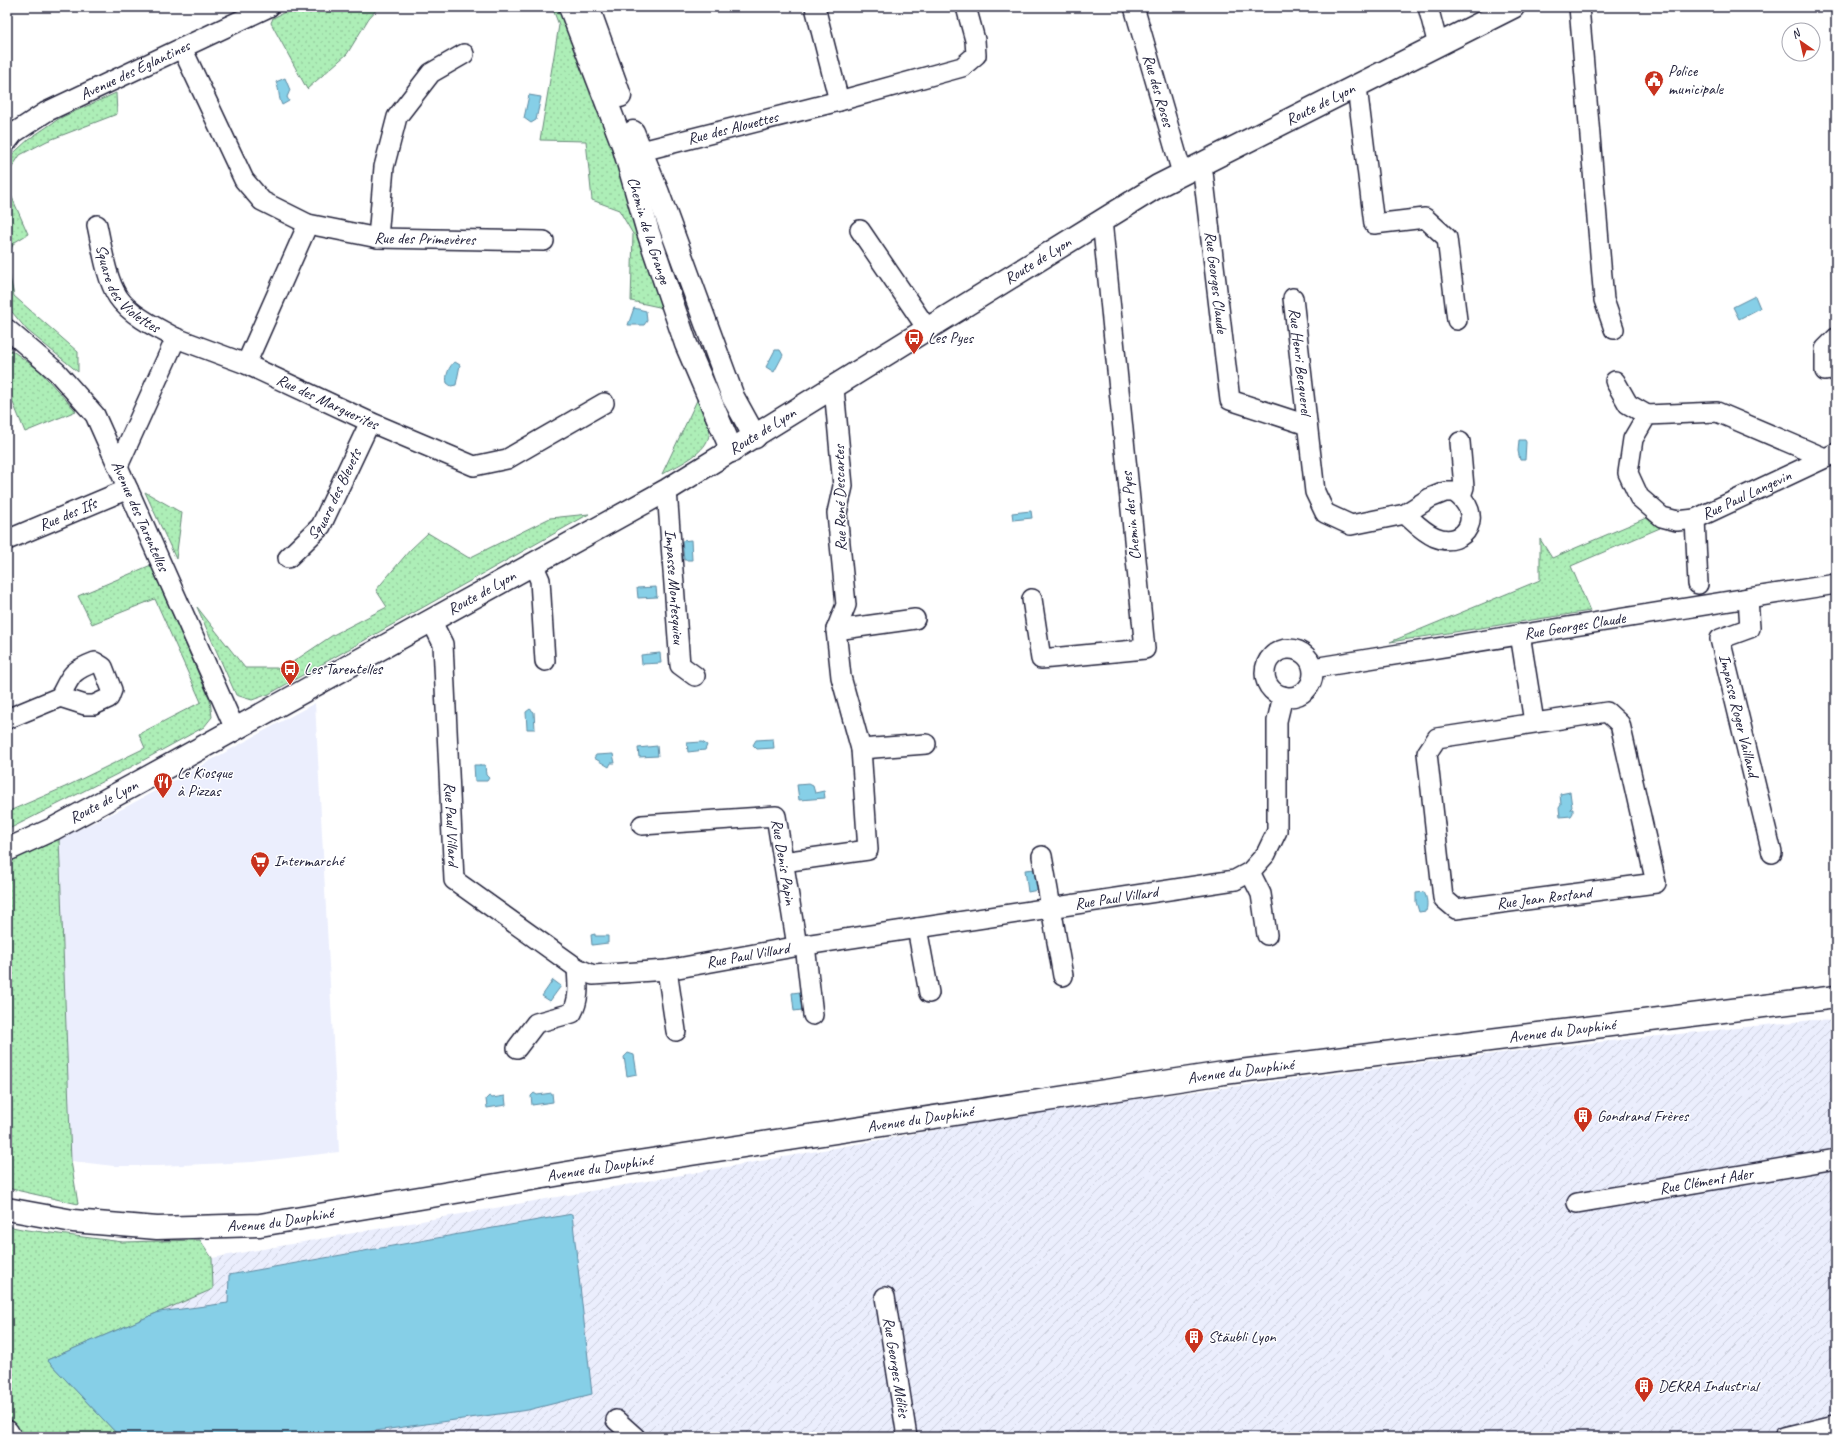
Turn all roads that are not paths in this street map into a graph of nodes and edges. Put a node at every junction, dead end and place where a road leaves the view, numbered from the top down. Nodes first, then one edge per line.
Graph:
1 (269, 7) edge
2 (570, 7) edge
3 (588, 7) edge
4 (815, 7) edge
5 (966, 7) edge
6 (1134, 7) edge
7 (1428, 7) edge
8 (1513, 7) edge
9 (1579, 7) edge
10 (1438, 45) junction
11 (182, 48) junction
12 (464, 54) dead end
13 (1357, 87) junction
14 (838, 101) junction
15 (9, 133) edge
16 (633, 153) junction
17 (1202, 164) junction
18 (1182, 173) junction
19 (1102, 220) junction
20 (308, 224) junction
21 (97, 225) dead end
22 (860, 230) dead end
23 (378, 238) junction
24 (544, 241) dead end
25 (1293, 298) dead end
26 (1457, 320) dead end
27 (7, 329) edge
28 (1614, 329) dead end
29 (928, 330) junction
30 (176, 338) junction
31 (1836, 338) edge
32 (246, 364) junction
33 (1825, 371) dead end
34 (1615, 381) dead end
35 (834, 388) junction
36 (1230, 400) joint
37 (604, 404) dead end
38 (1647, 416) junction
39 (370, 422) junction
40 (1307, 425) junction
41 (755, 437) junction
42 (1460, 442) dead end
43 (732, 451) junction
44 (1831, 455) edge
45 (118, 466) junction
46 (128, 489) junction
47 (667, 490) junction
48 (1461, 496) junction
49 (1405, 514) junction
50 (1695, 519) junction
51 (7, 540) edge
52 (288, 558) dead end
53 (533, 564) junction
54 (1698, 584) dead end
55 (1836, 584) edge
56 (1748, 598) junction
57 (1032, 599) dead end
58 (915, 619) dead end
59 (431, 620) junction
60 (836, 630) junction
61 (1520, 634) junction
62 (545, 661) dead end
63 (1313, 668) junction
64 (695, 676) dead end
65 (1283, 696) junction
66 (60, 697) dead end
67 (7, 719) edge
68 (1534, 722) junction
69 (235, 729) junction
70 (926, 744) dead end
71 (861, 749) junction
72 (642, 825) dead end
73 (7, 850) edge
74 (1772, 853) dead end
75 (1042, 856) dead end
76 (783, 862) junction
77 (1250, 872) junction
78 (1050, 908) junction
79 (917, 928) junction
80 (1268, 935) dead end
81 (801, 945) junction
82 (578, 968) junction
83 (667, 970) junction
84 (1063, 976) dead end
85 (928, 993) dead end
86 (1836, 998) edge
87 (813, 1014) dead end
88 (676, 1031) dead end
89 (517, 1048) dead end
90 (1836, 1159) edge
91 (1577, 1203) dead end
92 (7, 1208) edge
93 (885, 1297) dead end
94 (616, 1420) dead end
95 (1836, 1425) edge
96 (7, 1432) edge
97 (10, 1437) edge
98 (634, 1437) edge
99 (907, 1437) edge
100 (1786, 1437) edge

1 - 11 street, Avenue des Églantines
2 - 16 street, Chemin de la Grange
3 - 16 street, Chemin de la Grange
4 - 14 street
5 - 14 street, Rue des Alouettes
6 - 18 street, Rue des Roses
7 - 10 street
8 - 10 street, Route de Lyon
9 - 28 street
10 - 13 street, Route de Lyon
11 - 15 street, Avenue des Églantines
11 - 20 street, Rue des Primevères
12 - 23 street
13 - 17 street, Route de Lyon
13 - 26 street
14 - 16 street, Rue des Alouettes
16 - 41 street, Chemin de la Grange
16 - 43 street, Chemin de la Grange
17 - 18 street, Route de Lyon
17 - 36 street, Rue Georges Claude
18 - 19 street, Route de Lyon
19 - 29 street, Route de Lyon
19 - 57 street, Chemin des Pyes
20 - 23 street, Rue des Primevères
20 - 32 street
21 - 30 street, Square des Violettes
22 - 29 street
23 - 24 street, Rue des Primevères
25 - 40 street, Rue Henri Becquerel
27 - 45 street, Avenue des Tarentelles
29 - 35 street, Route de Lyon
30 - 32 street, Rue des Marguerites
30 - 45 street
31 - 33 street
32 - 39 street, Rue des Marguerites
34 - 38 street
35 - 41 street, Route de Lyon
35 - 60 street, Rue René Descartes
36 - 40 street, Rue Henri Becquerel
37 - 39 street, Rue des Marguerites
38 - 44 street
38 - 50 street
39 - 52 street, Square des Bleuets
40 - 49 street, Rue Henri Becquerel
41 - 43 street, Route de Lyon
42 - 48 street
43 - 47 street, Route de Lyon
44 - 50 street, Rue Paul Langevin
45 - 46 street, Avenue des Tarentelles
46 - 51 street, Rue des Ifs
46 - 69 street, Avenue des Tarentelles
47 - 53 street, Route de Lyon
47 - 64 street, Impasse Montesquieu
48 - 49 street, Rue Henri Becquerel
48 - 49 street
50 - 54 street, Rue Paul Langevin
53 - 59 street, Route de Lyon
53 - 62 street
55 - 56 street, Rue Georges Claude
56 - 61 street, Rue Georges Claude
56 - 74 street, Impasse Roger Vailland
58 - 60 street
59 - 69 street, Route de Lyon
59 - 82 street, Rue Paul Villard
60 - 71 street, Rue René Descartes
61 - 63 street, Rue Georges Claude
61 - 68 street
63 - 65 street
63 - 65 street
65 - 77 street
66 - 67 street
68 - 68 street, Rue Jean Rostand
69 - 73 street, Route de Lyon
70 - 71 street
71 - 76 street, Rue René Descartes
72 - 76 street, Rue Denis Papin
75 - 78 street, Rue Paul Villard
76 - 81 street, Rue Denis Papin
77 - 78 street, Rue Paul Villard
77 - 80 street
78 - 79 street, Rue Paul Villard
78 - 84 street, Rue Paul Villard
79 - 81 street, Rue Paul Villard
79 - 85 street
81 - 83 street, Rue Paul Villard
81 - 87 street, Rue Paul Villard
82 - 83 street, Rue Paul Villard
82 - 89 street
83 - 88 street
86 - 92 street, Avenue du Dauphiné
90 - 91 street, Rue Clément Ader
93 - 99 street, Rue Georges Méliès
94 - 98 street
95 - 100 street
96 - 97 street

